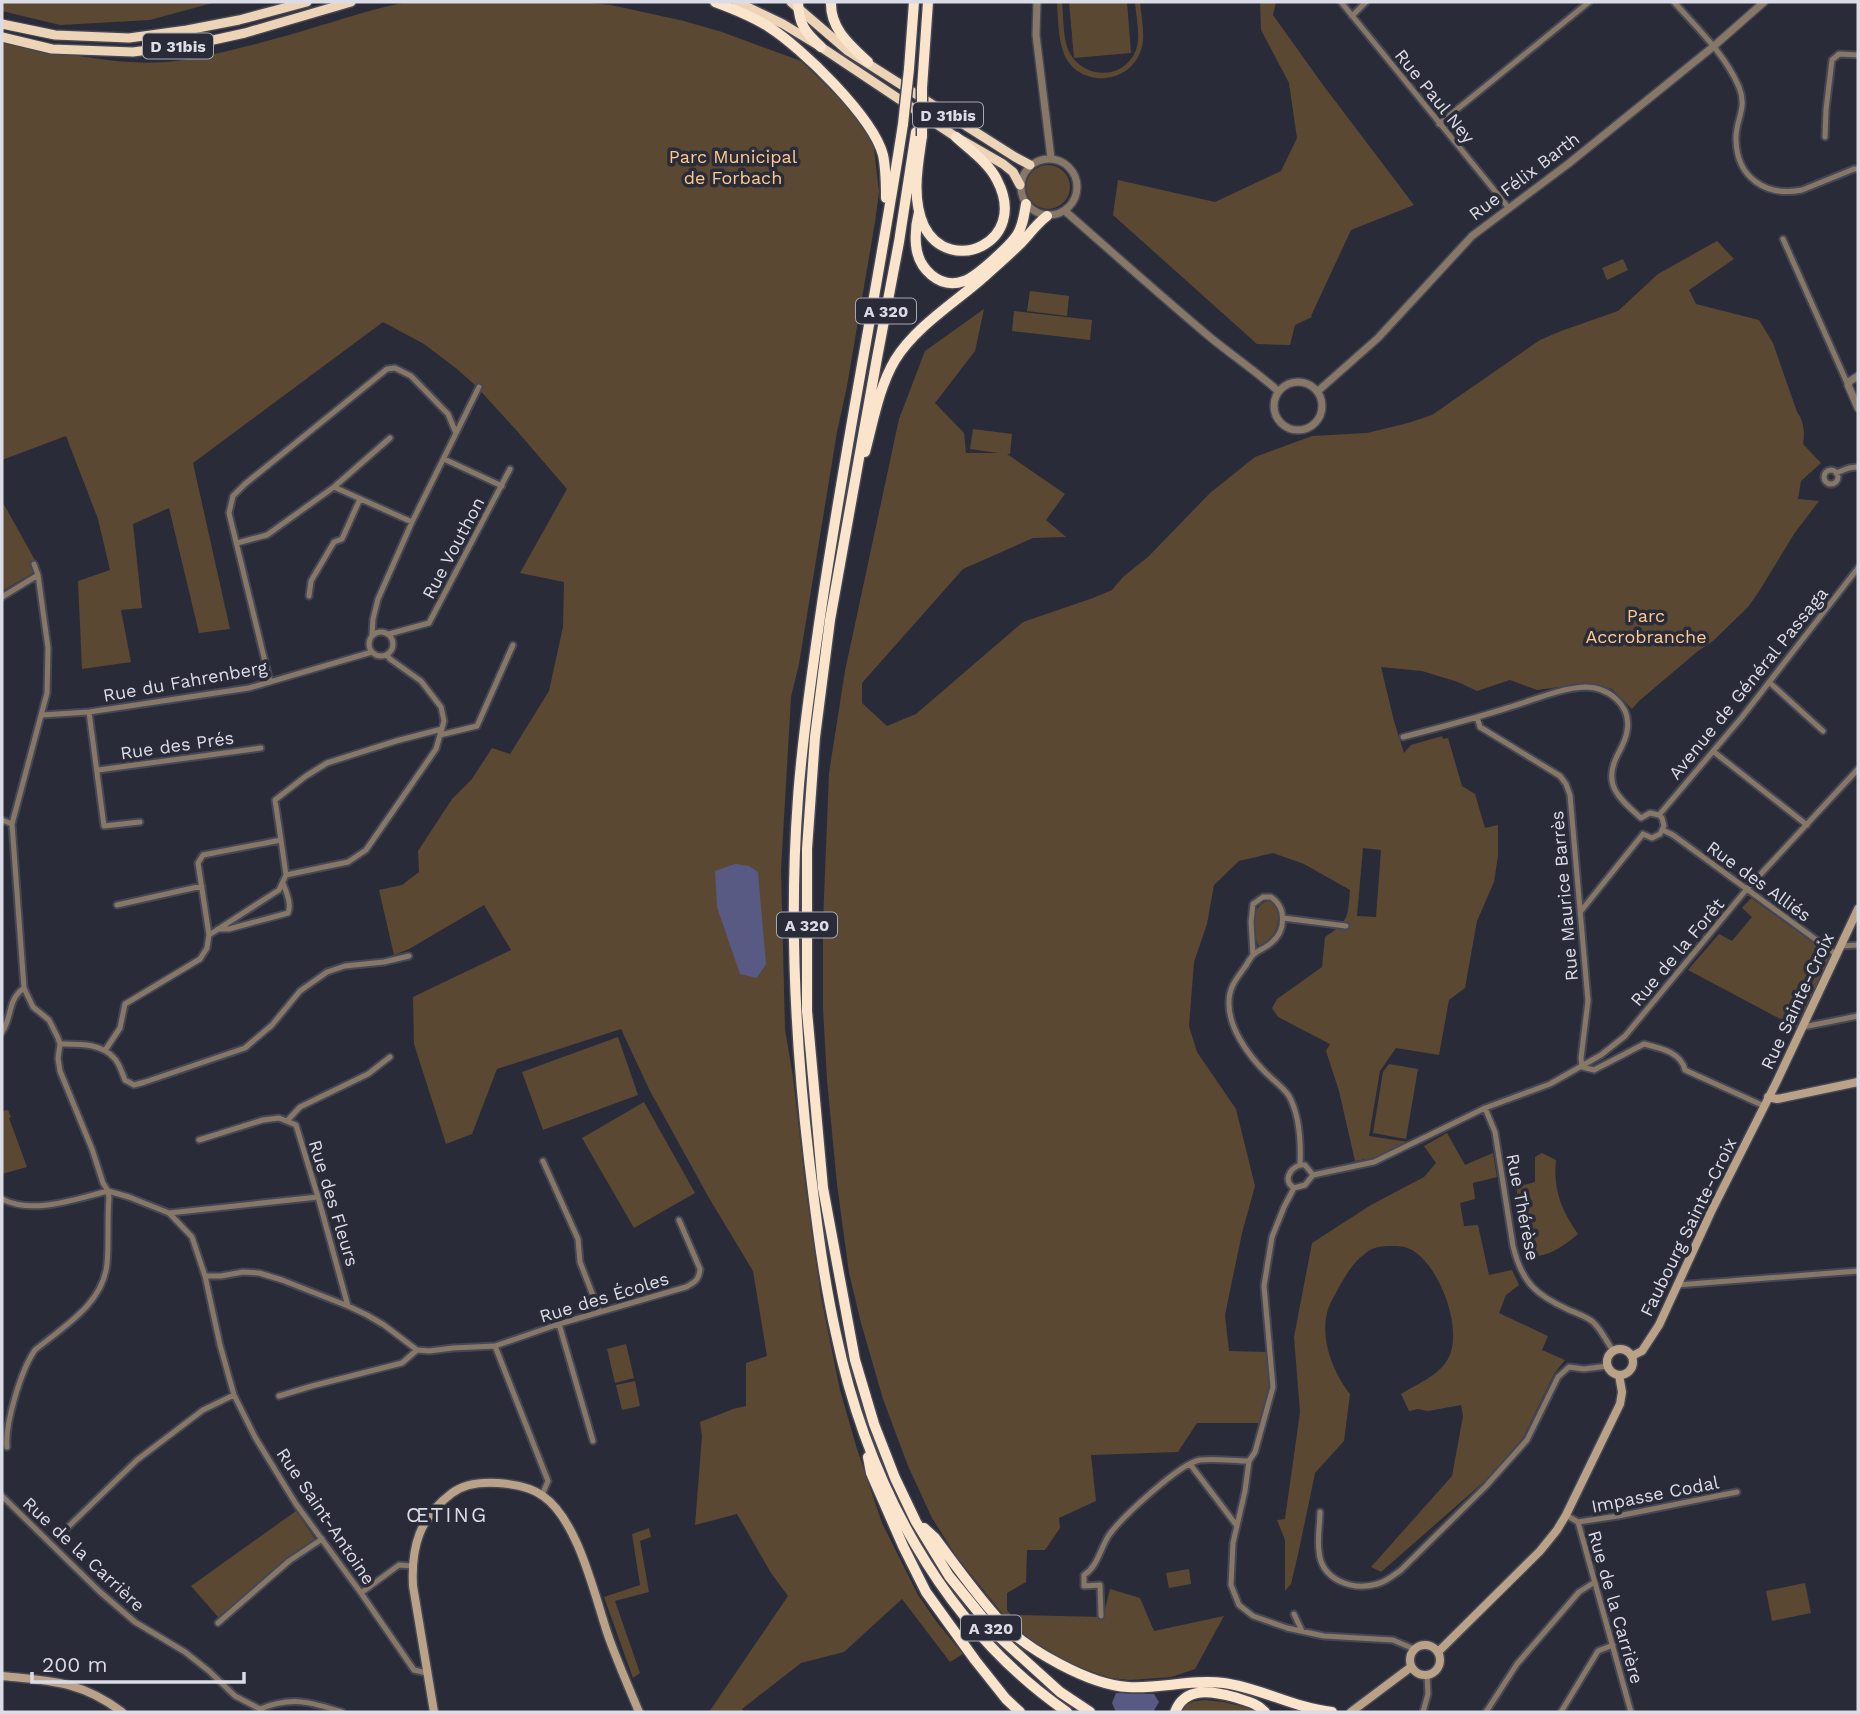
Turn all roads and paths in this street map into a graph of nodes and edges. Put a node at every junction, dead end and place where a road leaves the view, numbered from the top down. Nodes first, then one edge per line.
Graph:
1 (307, 2) edge
2 (351, 2) edge
3 (715, 2) edge
4 (737, 2) edge
5 (831, 2) edge
6 (908, 2) edge
7 (914, 2) edge
8 (928, 2) edge
9 (1037, 2) edge
10 (1341, 2) edge
11 (1366, 2) edge
12 (1589, 2) edge
13 (1674, 2) edge
14 (1764, 2) edge
15 (795, 3) edge
16 (1352, 16) junction
17 (2, 24) edge
18 (2, 37) edge
19 (912, 38) junction
20 (1714, 46) junction
21 (821, 47) junction
22 (1858, 55) edge
23 (868, 62) junction
24 (1439, 124) junction
25 (919, 134) junction
26 (956, 137) junction
27 (1825, 137) dead end
28 (1051, 158) junction
29 (1030, 165) junction
30 (1858, 169) edge
31 (1020, 185) junction
32 (1026, 204) junction
33 (1508, 207) junction
34 (1065, 211) junction
35 (919, 212) junction
36 (1047, 216) junction
37 (886, 238) junction
38 (1783, 239) dead end
39 (1858, 376) edge
40 (1848, 385) junction
41 (479, 387) dead end
42 (1278, 391) junction
43 (1318, 391) junction
44 (1858, 408) edge
45 (456, 433) junction
46 (390, 438) dead end
47 (444, 459) junction
48 (1858, 467) edge
49 (510, 470) dead end
50 (1836, 473) dead end
51 (502, 485) junction
52 (334, 487) junction
53 (853, 490) junction
54 (360, 499) junction
55 (412, 523) junction
56 (237, 543) junction
57 (34, 564) dead end
58 (1858, 568) edge
59 (38, 575) junction
60 (309, 596) dead end
61 (2, 597) edge
62 (389, 634) junction
63 (372, 636) junction
64 (513, 645) dead end
65 (372, 652) junction
66 (387, 654) junction
67 (270, 682) junction
68 (1769, 682) junction
69 (89, 712) junction
70 (42, 715) junction
71 (1477, 717) junction
72 (1823, 731) dead end
73 (441, 732) junction
74 (1403, 737) dead end
75 (261, 748) dead end
76 (1714, 751) junction
77 (1858, 769) edge
78 (98, 770) junction
79 (1659, 815) junction
80 (1642, 818) junction
81 (2, 820) edge
82 (140, 822) dead end
83 (12, 824) junction
84 (1807, 825) junction
85 (1663, 830) junction
86 (1643, 834) junction
87 (281, 840) junction
88 (286, 875) junction
89 (283, 883) junction
90 (202, 886) junction
91 (1746, 890) junction
92 (117, 905) dead end
93 (1858, 909) edge
94 (1581, 911) junction
95 (1283, 918) junction
96 (1346, 926) dead end
97 (218, 929) junction
98 (209, 935) junction
99 (1858, 945) edge
100 (1841, 946) junction
101 (1252, 955) junction
102 (1837, 955) junction
103 (409, 956) dead end
104 (24, 988) junction
105 (1858, 1016) edge
106 (1803, 1027) junction
107 (2, 1032) edge
108 (60, 1044) junction
109 (106, 1049) junction
110 (390, 1057) dead end
111 (1582, 1067) junction
112 (1858, 1082) edge
113 (1768, 1097) junction
114 (1764, 1106) junction
115 (1485, 1108) junction
116 (287, 1121) junction
117 (199, 1140) dead end
118 (543, 1161) dead end
119 (1300, 1165) junction
120 (1312, 1175) junction
121 (1294, 1188) junction
122 (108, 1191) junction
123 (318, 1197) junction
124 (2, 1199) edge
125 (169, 1213) junction
126 (679, 1220) dead end
127 (1858, 1271) edge
128 (205, 1276) junction
129 (1677, 1285) junction
130 (348, 1306) junction
131 (600, 1311) junction
132 (559, 1324) junction
133 (495, 1346) junction
134 (417, 1350) junction
135 (1614, 1351) junction
136 (1632, 1356) junction
137 (1608, 1366) junction
138 (1619, 1375) junction
139 (234, 1395) junction
140 (279, 1396) dead end
141 (866, 1439) junction
142 (593, 1441) dead end
143 (7, 1447) dead end
144 (1249, 1461) junction
145 (1190, 1464) junction
146 (1737, 1492) dead end
147 (542, 1495) junction
148 (2, 1496) edge
149 (1320, 1513) dead end
150 (1566, 1515) junction
151 (916, 1522) junction
152 (1578, 1522) junction
153 (1237, 1526) junction
154 (67, 1528) dead end
155 (322, 1539) junction
156 (412, 1566) junction
157 (1595, 1581) junction
158 (361, 1593) junction
159 (1101, 1616) dead end
160 (218, 1623) dead end
161 (1287, 1628) junction
162 (1302, 1631) junction
163 (1613, 1646) junction
164 (1414, 1649) junction
165 (1438, 1652) junction
166 (1411, 1667) junction
167 (427, 1673) junction
168 (1427, 1675) junction
169 (2, 1676) edge
170 (1292, 1704) junction
171 (261, 1710) edge
172 (122, 1712) edge
173 (342, 1712) edge
174 (434, 1712) edge
175 (639, 1712) edge
176 (1020, 1712) edge
177 (1067, 1712) edge
178 (1090, 1712) edge
179 (1175, 1712) edge
180 (1265, 1712) edge
181 (1300, 1712) edge
182 (1332, 1712) edge
183 (1351, 1712) edge
184 (1423, 1712) edge
185 (1486, 1712) edge
186 (1561, 1712) edge
187 (1631, 1712) edge

1 - 17 highway, D 31bis
2 - 18 highway, D 31bis
3 - 37 highway
4 - 21 highway, D 31bis
5 - 23 highway
6 - 19 highway
7 - 19 highway, A 320
8 - 25 highway, bridge
9 - 28 street
10 - 16 street, Rue Paul Ney
11 - 16 street
12 - 24 street
13 - 20 street
14 - 20 street, Rue Félix Barth
15 - 21 highway
15 - 23 highway, D 31bis
16 - 24 street, Rue Paul Ney
19 - 37 highway, A 320, bridge
20 - 30 street
20 - 33 street, Rue Félix Barth
21 - 26 highway, D 31bis
22 - 27 street
23 - 29 highway, D 31bis
24 - 33 street, Rue Paul Ney
25 - 35 highway
25 - 53 highway, A 320
26 - 31 highway, D 31bis
26 - 35 highway
28 - 29 street
28 - 34 street
29 - 31 street
31 - 32 street
32 - 35 highway
32 - 36 street
33 - 43 street, Rue Félix Barth
34 - 36 street
34 - 42 street
36 - 53 highway
37 - 141 highway, A 320
38 - 40 street
39 - 40 street
40 - 44 street
41 - 45 street
42 - 43 street
42 - 43 street
45 - 47 street
45 - 56 street
46 - 52 street
47 - 51 street, Rue Vouthon
47 - 55 street
48 - 50 street
49 - 51 street, Rue Vouthon
51 - 62 street, Rue Vouthon
52 - 54 street
52 - 56 street
53 - 151 highway, A 320
54 - 55 street
54 - 60 street
55 - 63 street
56 - 67 street
57 - 59 street
58 - 68 street, Avenue de Général Passaga
59 - 61 street
59 - 70 street
62 - 63 street
62 - 66 street
63 - 65 street
64 - 73 street
65 - 66 street
65 - 67 street, Rue du Fahrenberg
66 - 73 street
67 - 69 street, Rue du Fahrenberg
68 - 72 street
68 - 76 street, Avenue de Général Passaga
69 - 70 street, Rue du Fahrenberg
69 - 78 street
70 - 83 street
71 - 74 street
71 - 80 street
71 - 94 street, Rue Maurice Barrès
73 - 87 street
73 - 88 street
75 - 78 street, Rue des Prés
76 - 79 street, Avenue de Général Passaga
76 - 84 street
77 - 84 street, Rue de la Forêt
78 - 82 street
79 - 80 street
79 - 85 street
80 - 86 street
81 - 83 street
83 - 104 street
84 - 91 street, Rue de la Forêt
85 - 86 street
85 - 91 street, Rue des Alliés
86 - 94 street
87 - 88 street
87 - 90 street
88 - 89 street
89 - 97 street
89 - 97 street
90 - 92 street
90 - 98 street
91 - 102 street, Rue des Alliés
91 - 111 street, Rue de la Forêt
93 - 100 main road, Rue Sainte-Croix
94 - 111 street, Rue Maurice Barrès
95 - 96 street
95 - 101 street
95 - 101 street
97 - 98 street
98 - 109 street
99 - 100 street
100 - 102 main road, Rue Sainte-Croix
101 - 119 street
102 - 106 main road, Rue Sainte-Croix
103 - 109 street
104 - 107 street
104 - 108 street
105 - 106 street
106 - 113 main road, Rue Sainte-Croix
108 - 109 street
108 - 122 street
110 - 116 street
111 - 114 street
111 - 115 street, Rue de la Forêt
112 - 113 main road
113 - 114 main road, Rue Sainte-Croix
114 - 129 main road, Faubourg Sainte-Croix
115 - 120 street, Rue de la Forêt
115 - 135 street, Rue Thérèse
116 - 117 street
116 - 123 street, Rue des Fleurs
118 - 131 street
119 - 120 street
119 - 121 street
120 - 121 street
121 - 144 street
122 - 124 street
122 - 125 street
122 - 143 street
123 - 125 street
123 - 130 street, Rue des Fleurs
125 - 128 street, Rue Saint-Antoine
126 - 131 street, Rue des Écoles
127 - 129 street
128 - 130 street
128 - 139 street, Rue Saint-Antoine
129 - 136 main road, Faubourg Sainte-Croix
130 - 134 street
131 - 132 street, Rue des Écoles
132 - 133 street, Rue des Écoles
132 - 142 street
133 - 134 street, Rue des Écoles
133 - 147 street
134 - 140 street
135 - 136 main road
135 - 137 main road
136 - 138 main road
137 - 138 main road
137 - 149 street
138 - 150 main road
139 - 154 street
139 - 155 street, Rue Saint-Antoine
141 - 176 highway
141 - 177 highway, A 320
144 - 145 street
144 - 153 street
145 - 153 street
145 - 159 street
146 - 152 street, Impasse Codal
147 - 156 main road
147 - 175 main road
148 - 171 street, Rue de la Carrière
150 - 152 street, Rue de la Carrière
150 - 165 main road
151 - 170 highway
151 - 178 highway, A 320
152 - 157 street, Rue de la Carrière
153 - 161 street
155 - 158 street, Rue Saint-Antoine
155 - 160 street
156 - 158 street
156 - 167 main road
157 - 163 street, Rue de la Carrière
157 - 185 street
158 - 167 street, Rue Saint-Antoine
161 - 162 street
161 - 162 street
162 - 164 street
163 - 186 street
163 - 187 street, Rue de la Carrière
164 - 165 main road
164 - 166 main road
165 - 168 main road
166 - 168 main road
166 - 183 main road
167 - 174 main road
168 - 184 street
169 - 172 main road
170 - 181 highway
170 - 182 highway
171 - 173 street
179 - 180 highway

